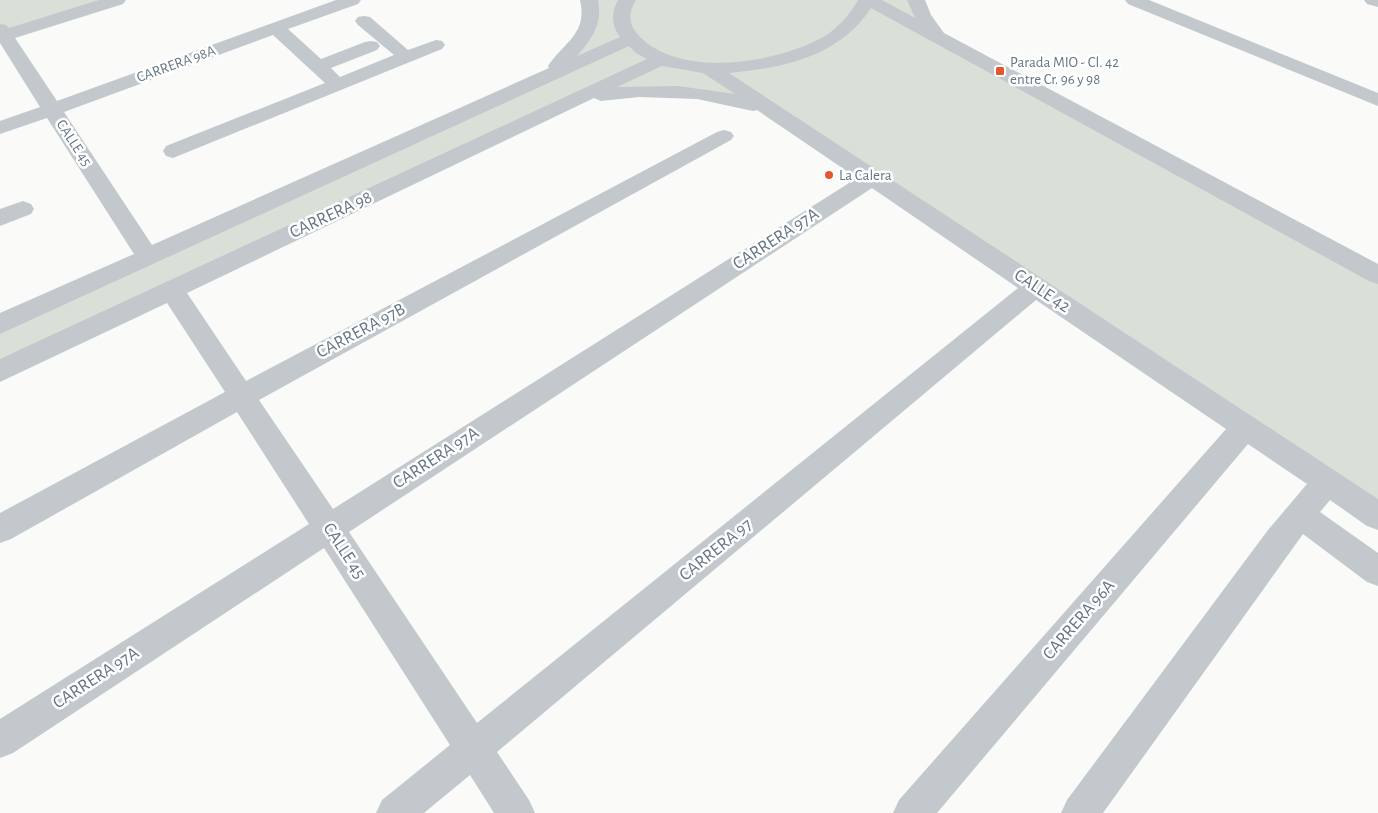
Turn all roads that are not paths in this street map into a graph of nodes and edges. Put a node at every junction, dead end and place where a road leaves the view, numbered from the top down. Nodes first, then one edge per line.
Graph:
1 (117, 0) edge
2 (352, 0) edge
3 (590, 0) edge
4 (868, 0) edge
5 (916, 0) edge
6 (1134, 0) edge
7 (1372, 0) edge
8 (622, 2) edge
9 (1378, 2) edge
10 (364, 21) dead end
11 (276, 28) junction
12 (1, 34) edge
13 (938, 37) junction
14 (630, 39) junction
15 (436, 45) dead end
16 (371, 46) dead end
17 (407, 57) junction
18 (661, 59) junction
19 (319, 66) junction
20 (707, 67) junction
21 (338, 85) junction
22 (526, 86) junction
23 (1373, 96) edge
24 (578, 98) junction
25 (52, 109) junction
26 (772, 110) junction
27 (0, 128) edge
28 (724, 136) dead end
29 (173, 151) dead end
30 (872, 178) junction
31 (23, 209) dead end
32 (0, 218) edge
33 (148, 257) junction
34 (1378, 275) edge
35 (1036, 288) junction
36 (172, 290) junction
37 (0, 324) edge
38 (0, 371) edge
39 (242, 396) junction
40 (1246, 427) junction
41 (1327, 482) junction
42 (1300, 515) junction
43 (1378, 516) edge
44 (328, 528) junction
45 (0, 529) edge
46 (1378, 571) edge
47 (0, 740) edge
48 (474, 748) junction
49 (395, 813) edge
50 (516, 813) edge
51 (912, 813) edge
52 (1080, 813) edge

1 - 12 street
2 - 11 street, CARRERA 98A
3 - 22 street
4 - 13 street
4 - 20 street
5 - 13 street
6 - 23 street
7 - 9 street
8 - 14 street
10 - 17 street
11 - 19 street
11 - 25 street, CARRERA 98A
12 - 25 street, CALLE 45
13 - 34 street
14 - 18 street
14 - 22 street, CARRERA 98
15 - 17 street
16 - 19 street
17 - 21 street
18 - 20 street
18 - 24 street, CARRERA 98
19 - 21 street
20 - 26 street, CALLE 42
21 - 29 street
22 - 33 street, CARRERA 98
24 - 26 street
24 - 36 street, CARRERA 98
25 - 27 street, CARRERA 98A
25 - 33 street, CALLE 45
26 - 30 street, CALLE 42
28 - 39 street, CARRERA 97B
30 - 35 street, CALLE 42
30 - 44 street, CARRERA 97A
31 - 32 street
33 - 37 street, CARRERA 98
35 - 40 street, CALLE 42
35 - 48 street, CARRERA 97
36 - 38 street, CARRERA 98
36 - 39 street, CALLE 45
39 - 44 street, CALLE 45
39 - 45 street, CARRERA 97B
40 - 41 street, CALLE 42
40 - 51 street, CARRERA 96A
41 - 42 street
41 - 43 street, CALLE 42
42 - 46 street
42 - 52 street
44 - 47 street, CARRERA 97A
44 - 48 street, CALLE 45
48 - 49 street, CARRERA 97
48 - 50 street, CALLE 45

